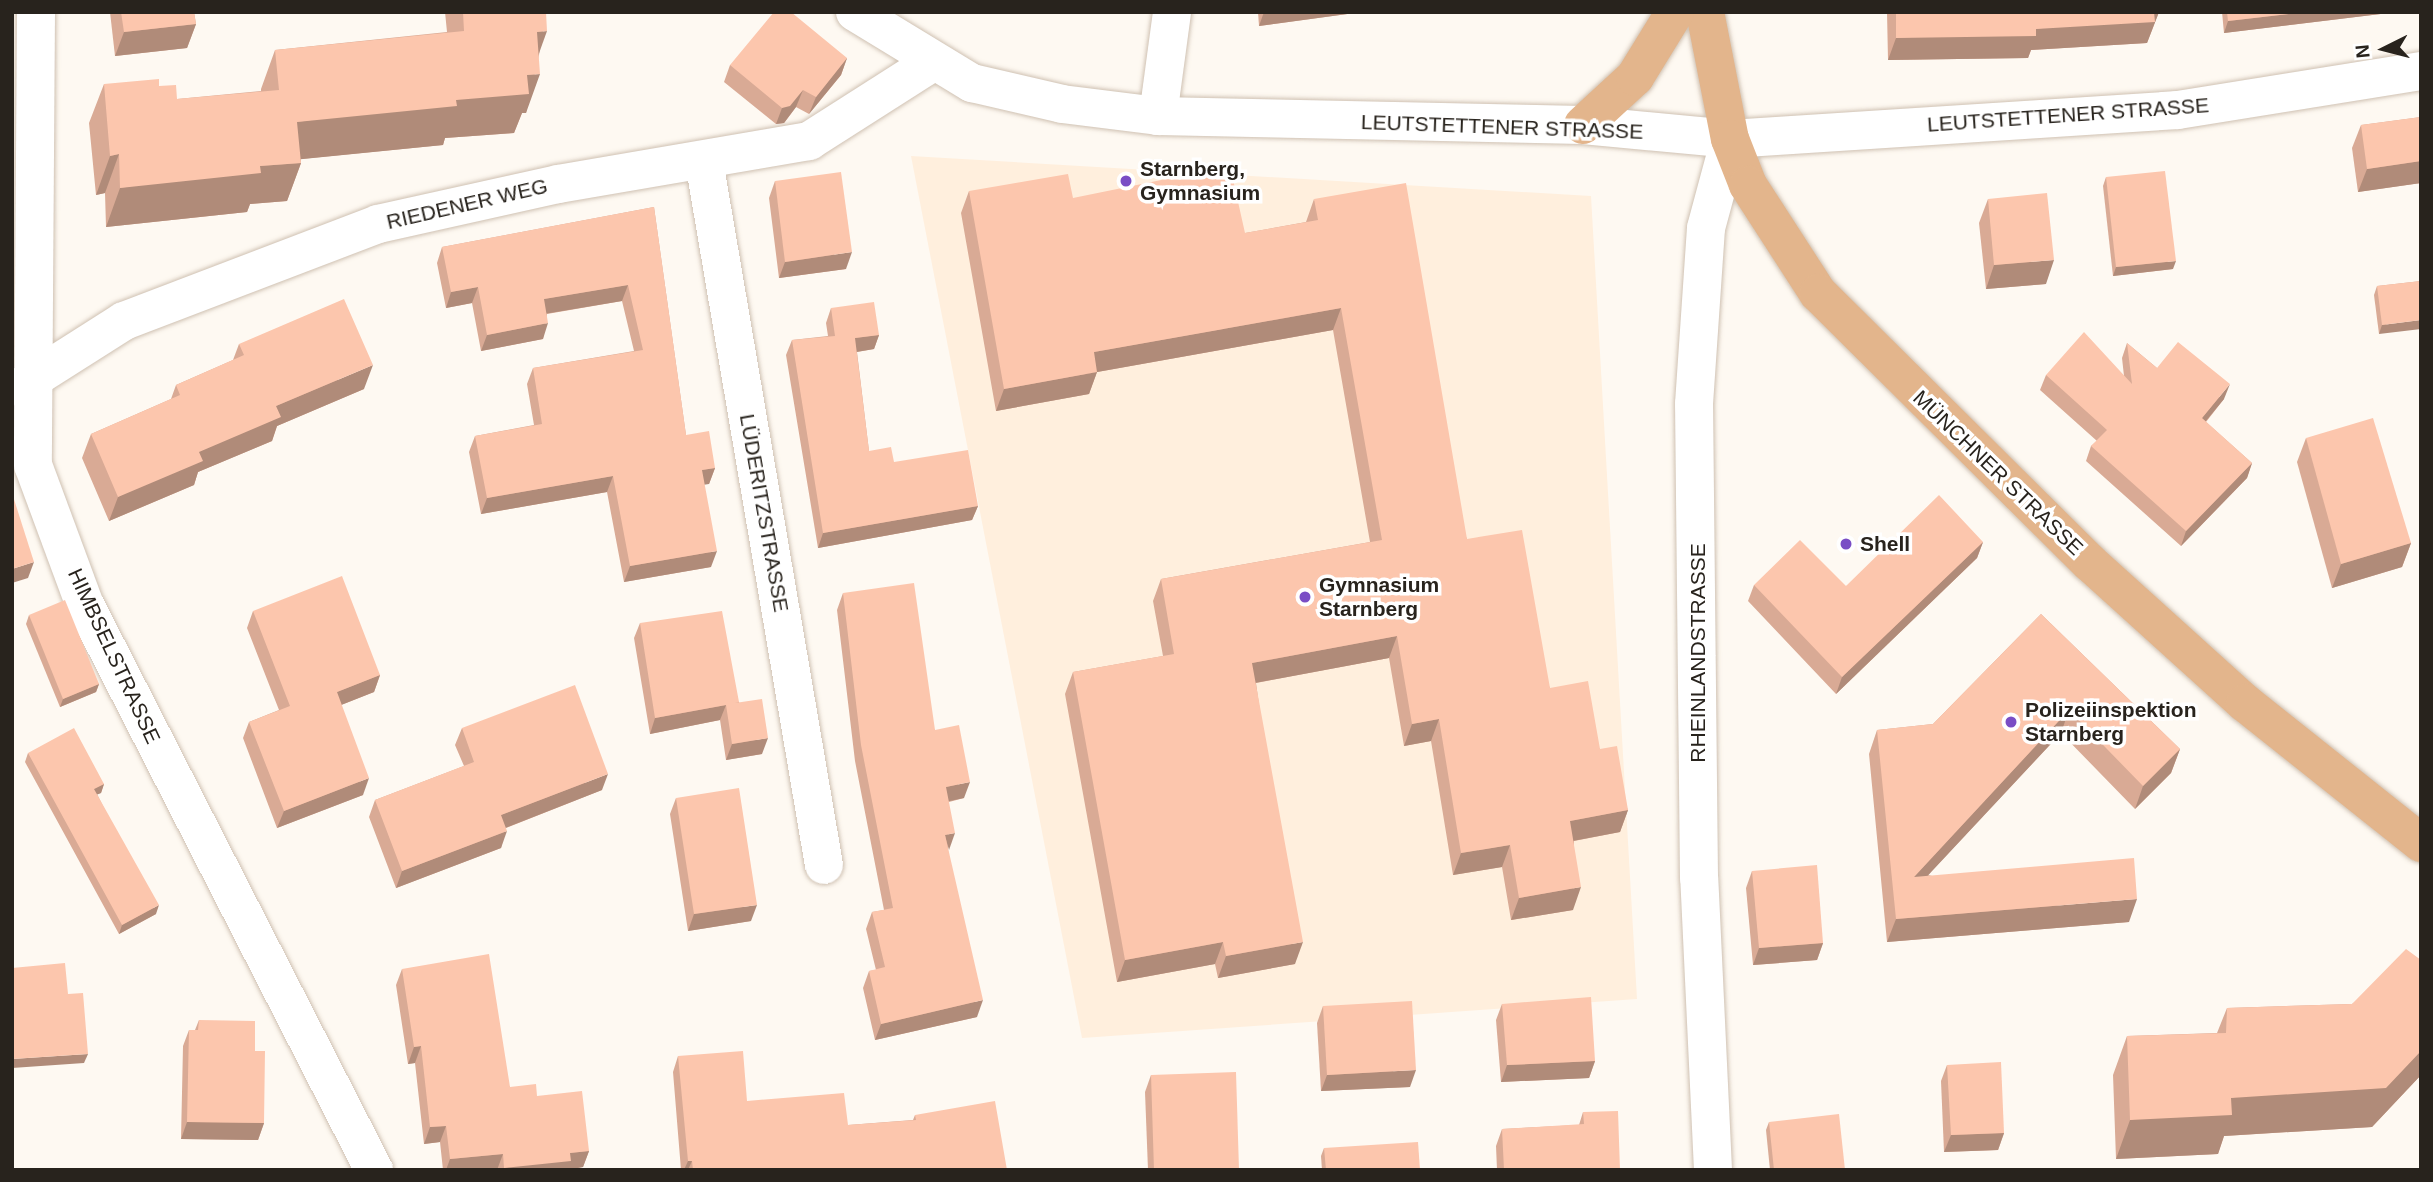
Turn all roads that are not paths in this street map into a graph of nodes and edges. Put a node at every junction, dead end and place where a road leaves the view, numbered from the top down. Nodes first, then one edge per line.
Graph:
1 (36, 12) edge
2 (855, 12) edge
3 (1172, 12) edge
4 (1675, 12) edge
5 (1705, 12) edge
6 (933, 62) junction
7 (2421, 71) edge
8 (1158, 116) junction
9 (1583, 125) junction
10 (1730, 139) junction
11 (704, 161) junction
12 (24, 384) edge
13 (2421, 843) edge
14 (824, 865) dead end
15 (374, 1170) edge
16 (1713, 1170) edge

1 - 12 street, HIMBSELSTRASSE
2 - 6 street, LEUTSTETTENER STRASSE
3 - 8 street
4 - 9 main road
5 - 10 main road, MÜNCHNER STRASSE
6 - 8 street, LEUTSTETTENER STRASSE
6 - 11 street, RIEDENER WEG
7 - 10 street, LEUTSTETTENER STRASSE
8 - 9 street, LEUTSTETTENER STRASSE
9 - 10 street, LEUTSTETTENER STRASSE
10 - 13 main road, MÜNCHNER STRASSE
10 - 16 street, RHEINLANDSTRASSE
11 - 12 street, RIEDENER WEG
11 - 14 street, LÜDERITZSTRASSE
12 - 15 street, HIMBSELSTRASSE

